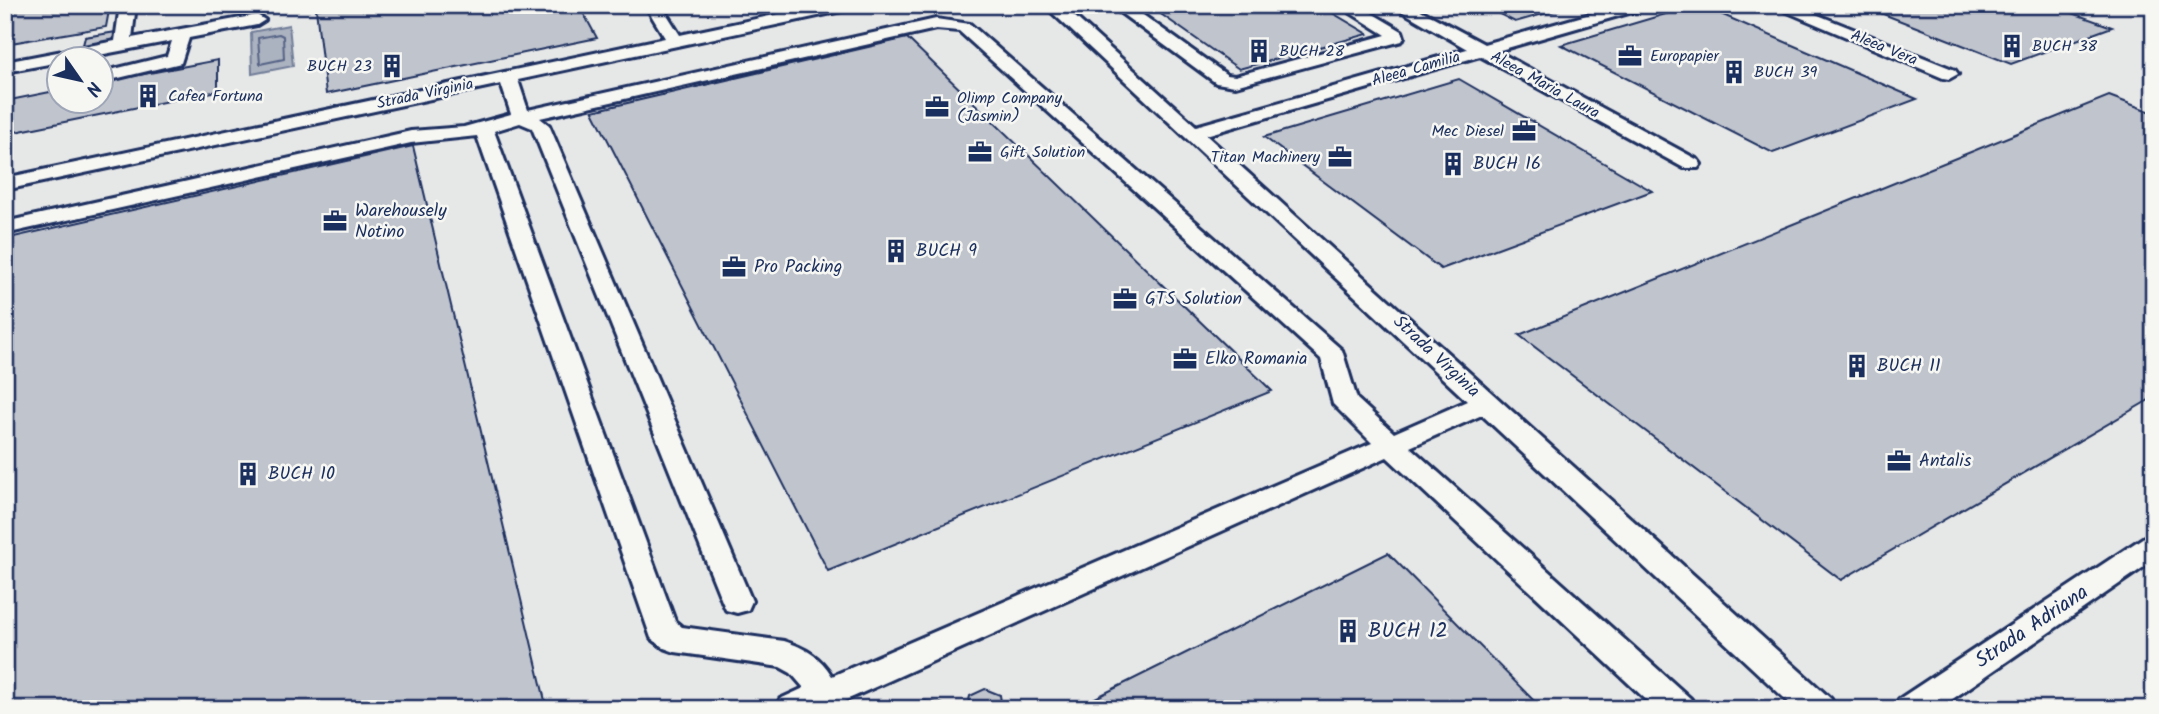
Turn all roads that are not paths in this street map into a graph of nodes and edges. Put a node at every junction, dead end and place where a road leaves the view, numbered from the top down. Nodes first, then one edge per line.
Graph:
1 (128, 5) edge
2 (653, 5) edge
3 (846, 5) edge
4 (1052, 5) edge
5 (1118, 5) edge
6 (1346, 5) edge
7 (1399, 5) edge
8 (1640, 5) edge
9 (1779, 5) edge
10 (257, 20) dead end
11 (826, 32) dead end
12 (182, 34) junction
13 (676, 41) junction
14 (123, 45) junction
15 (116, 46) edge
16 (1482, 50) junction
17 (46, 60) edge
18 (1316, 60) junction
19 (688, 64) dead end
20 (5, 67) edge
21 (116, 74) edge
22 (1949, 75) dead end
23 (508, 77) junction
24 (1357, 86) junction
25 (521, 117) junction
26 (484, 128) junction
27 (1192, 133) junction
28 (1691, 164) dead end
29 (6, 186) edge
30 (104, 191) dead end
31 (5, 214) edge
32 (5, 228) edge
33 (1486, 403) junction
34 (1392, 445) junction
35 (2154, 545) edge
36 (737, 601) dead end
37 (828, 702) edge
38 (792, 709) edge
39 (1679, 709) edge
40 (1819, 709) edge
41 (1911, 709) edge

1 - 14 street
2 - 13 street
3 - 13 street, Strada Virginia
4 - 27 street, Strada Virginia
5 - 18 street
6 - 18 street
7 - 16 street, Aleea Maria Laura
8 - 16 street, Aleea Camilia
9 - 22 street, Aleea Vera
10 - 12 street
11 - 19 street
12 - 14 street
12 - 21 street
13 - 23 street, Strada Virginia
14 - 15 street
16 - 24 street, Aleea Camilia
16 - 28 street, Aleea Maria Laura
17 - 20 street
18 - 24 street
23 - 25 street
23 - 29 street, Strada Virginia
24 - 27 street, Aleea Camilia
25 - 26 street
25 - 34 street
25 - 36 street
26 - 32 street
26 - 37 street
27 - 33 street, Strada Virginia
30 - 31 street
33 - 34 street
33 - 40 street, Strada Virginia
34 - 37 street
34 - 39 street
35 - 41 street, Strada Adriana
37 - 38 street

